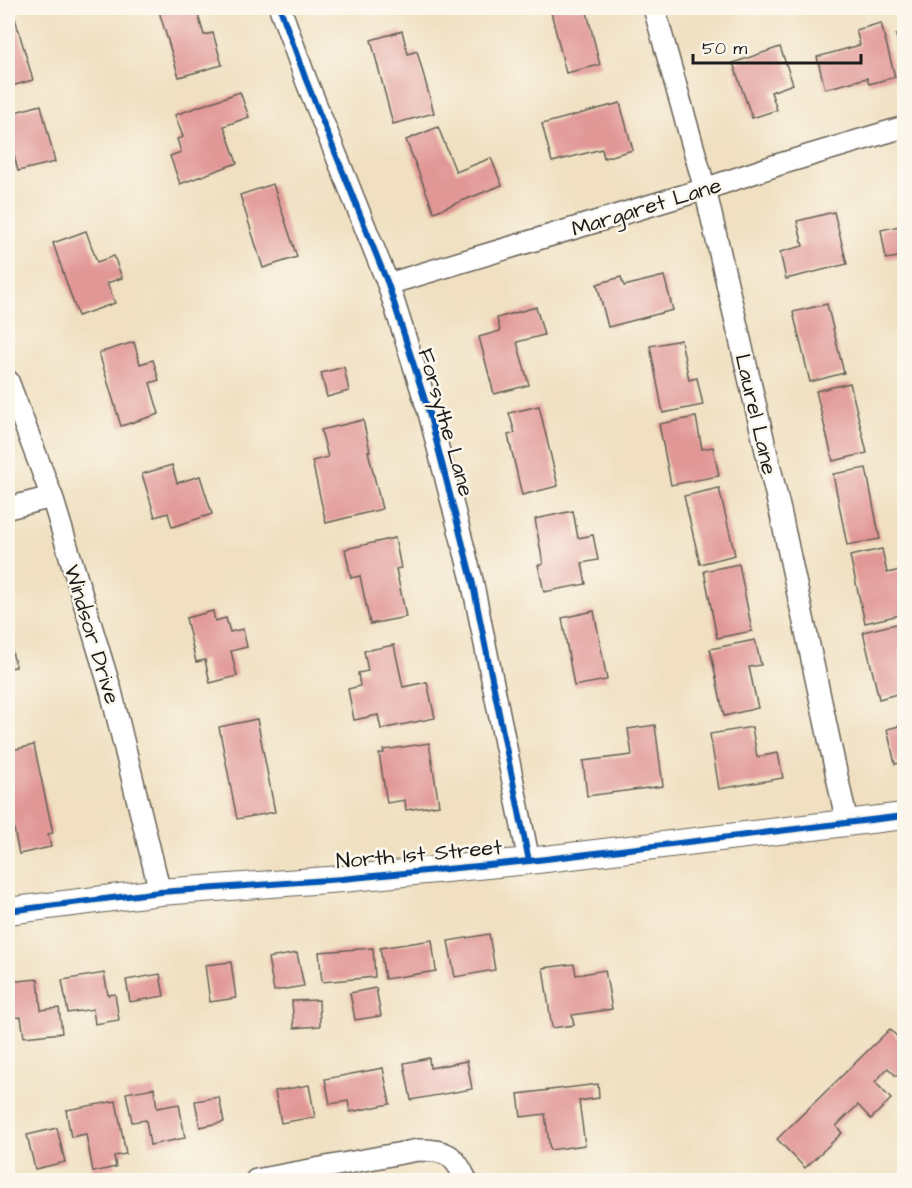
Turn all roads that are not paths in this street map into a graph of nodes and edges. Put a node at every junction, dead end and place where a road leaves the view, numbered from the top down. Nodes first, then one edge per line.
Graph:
1 (280, 8) edge
2 (654, 8) edge
3 (904, 127) edge
4 (705, 189) junction
5 (388, 284) junction
6 (8, 381) edge
7 (52, 497) junction
8 (8, 508) edge
9 (904, 816) edge
10 (847, 823) junction
11 (529, 861) junction
12 (160, 892) junction
13 (8, 911) edge
14 (256, 1180) edge
15 (466, 1180) edge

1 - 5 street, Forsythe Lane
2 - 4 street, Laurel Lane
3 - 4 street, Margaret Lane
4 - 5 street, Margaret Lane
4 - 10 street, Laurel Lane
5 - 11 street, Forsythe Lane
6 - 7 street, Windsor Drive
7 - 8 street
7 - 12 street, Windsor Drive
9 - 10 street, North 1st Street
10 - 11 street, North 1st Street
11 - 12 street, North 1st Street
12 - 13 street, North 1st Street
14 - 15 street

